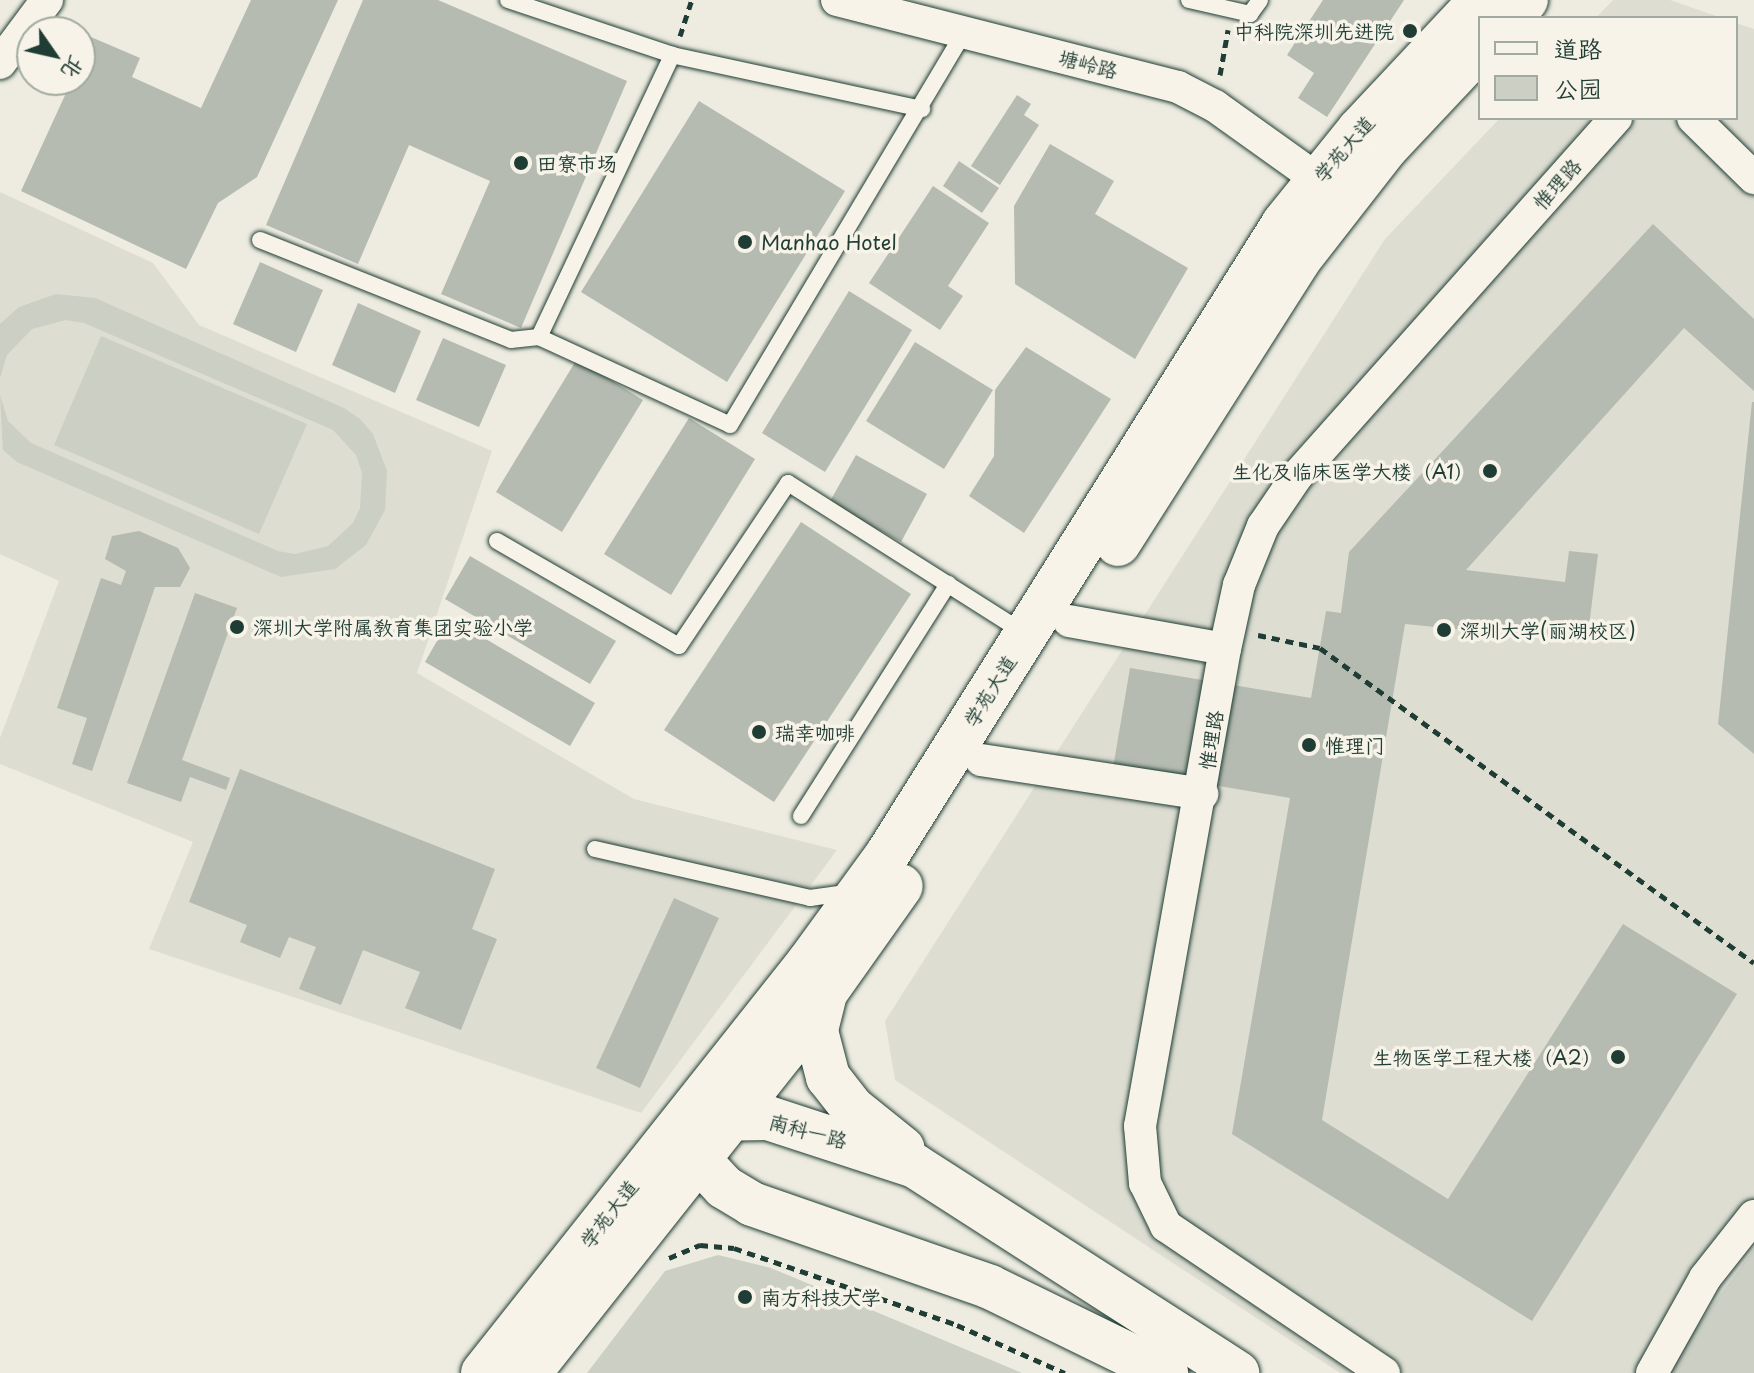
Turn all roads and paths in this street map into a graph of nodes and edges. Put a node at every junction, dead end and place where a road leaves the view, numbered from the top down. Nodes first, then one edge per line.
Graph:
1 (47, 0) edge
2 (508, 0) edge
3 (692, 0) edge
4 (837, 0) edge
5 (1189, 0) edge
6 (1260, 0) edge
7 (1481, 0) edge
8 (1526, 0) edge
9 (1231, 9) junction
10 (1511, 16) edge
11 (682, 31) dead end
12 (964, 32) junction
13 (1478, 50) edge
14 (672, 55) junction
15 (0, 63) edge
16 (1215, 106) junction
17 (922, 109) junction
18 (1614, 120) edge
19 (1695, 120) edge
20 (1754, 178) edge
21 (1317, 179) junction
22 (260, 240) dead end
23 (539, 337) junction
24 (497, 541) dead end
25 (948, 584) junction
26 (1069, 621) junction
27 (1026, 634) junction
28 (1228, 639) junction
29 (981, 760) junction
30 (1202, 794) junction
31 (801, 816) dead end
32 (595, 849) dead end
33 (862, 891) junction
34 (810, 898) junction
35 (829, 936) junction
36 (1754, 963) edge
37 (824, 998) junction
38 (731, 1118) junction
39 (691, 1140) junction
40 (970, 1198) junction
41 (1754, 1216) edge
42 (661, 1266) dead end
43 (483, 1373) edge
44 (529, 1373) edge
45 (1065, 1373) edge
46 (1166, 1373) edge
47 (1237, 1373) edge
48 (1384, 1373) edge
49 (1652, 1373) edge

1 - 15 street
2 - 14 lane
3 - 11 path
4 - 12 street, 塘岭路
5 - 9 lane
6 - 9 lane
7 - 21 main road, 学苑大道
8 - 10 main road
9 - 16 path
12 - 16 street, 塘岭路
12 - 17 lane
13 - 26 main road, 学苑大道
14 - 17 lane
14 - 23 lane
16 - 21 street, 塘岭路
17 - 23 lane
18 - 28 street, 惟理路
19 - 20 street
21 - 27 main road, 学苑大道
22 - 23 lane
24 - 25 lane
25 - 27 lane
25 - 31 lane
26 - 28 street
26 - 29 main road, 学苑大道
27 - 33 main road, 学苑大道
28 - 30 street, 惟理路
28 - 36 path
29 - 30 street
29 - 37 main road, 学苑大道
30 - 48 street, 惟理路
32 - 34 lane
33 - 34 lane
33 - 35 main road, 学苑大道
34 - 35 lane
35 - 39 main road, 学苑大道
37 - 38 main road, 学苑大道
37 - 40 main road
38 - 39 main road, 学苑大道
38 - 40 main road, 南科一路
39 - 43 main road, 学苑大道
39 - 44 main road, 学苑大道
39 - 46 main road
40 - 47 main road, 南科一路
41 - 49 street
42 - 45 path

